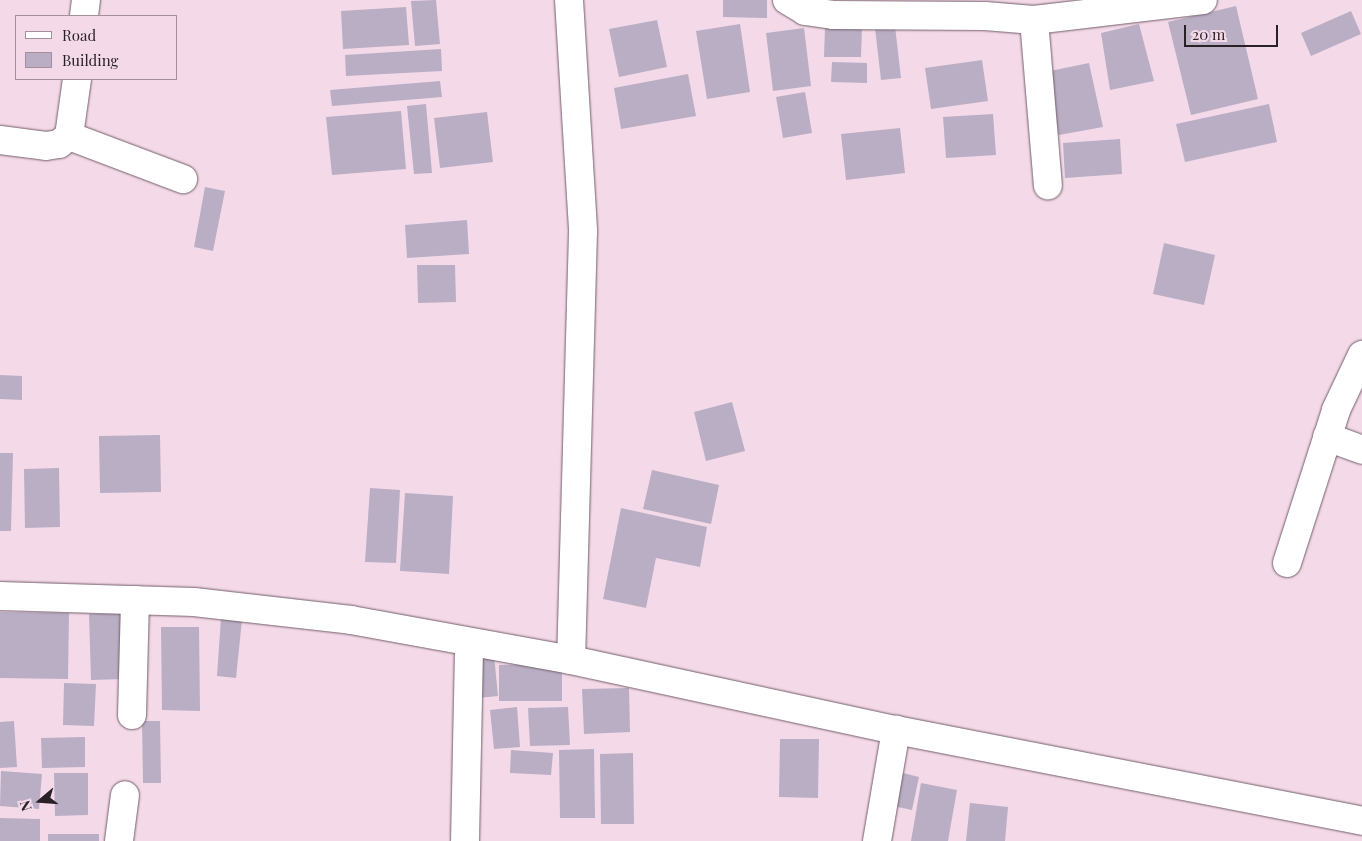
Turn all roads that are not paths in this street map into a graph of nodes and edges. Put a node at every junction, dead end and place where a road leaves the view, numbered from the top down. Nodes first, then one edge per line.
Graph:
1 (86, 0) edge
2 (569, 0) edge
3 (787, 0) edge
4 (1203, 0) edge
5 (986, 8) edge
6 (84, 15) edge
7 (1034, 20) junction
8 (77, 80) edge
9 (69, 136) junction
10 (0, 140) edge
11 (183, 179) dead end
12 (1048, 185) dead end
13 (1362, 355) edge
14 (1327, 437) junction
15 (1362, 450) edge
16 (1287, 563) dead end
17 (0, 596) edge
18 (135, 600) junction
19 (469, 643) junction
20 (571, 660) junction
21 (132, 715) dead end
22 (896, 730) junction
23 (125, 795) dead end
24 (1362, 821) edge
25 (119, 841) edge
26 (465, 841) edge
27 (877, 841) edge

1 - 6 street
2 - 20 street
3 - 5 street
4 - 7 street
5 - 7 street
7 - 12 street
8 - 9 street
9 - 10 street
9 - 11 street
13 - 14 street
14 - 15 street
14 - 16 street
17 - 18 street
18 - 19 street
18 - 21 street
19 - 20 street
19 - 26 street
20 - 22 street
22 - 24 street
22 - 27 street
23 - 25 street

